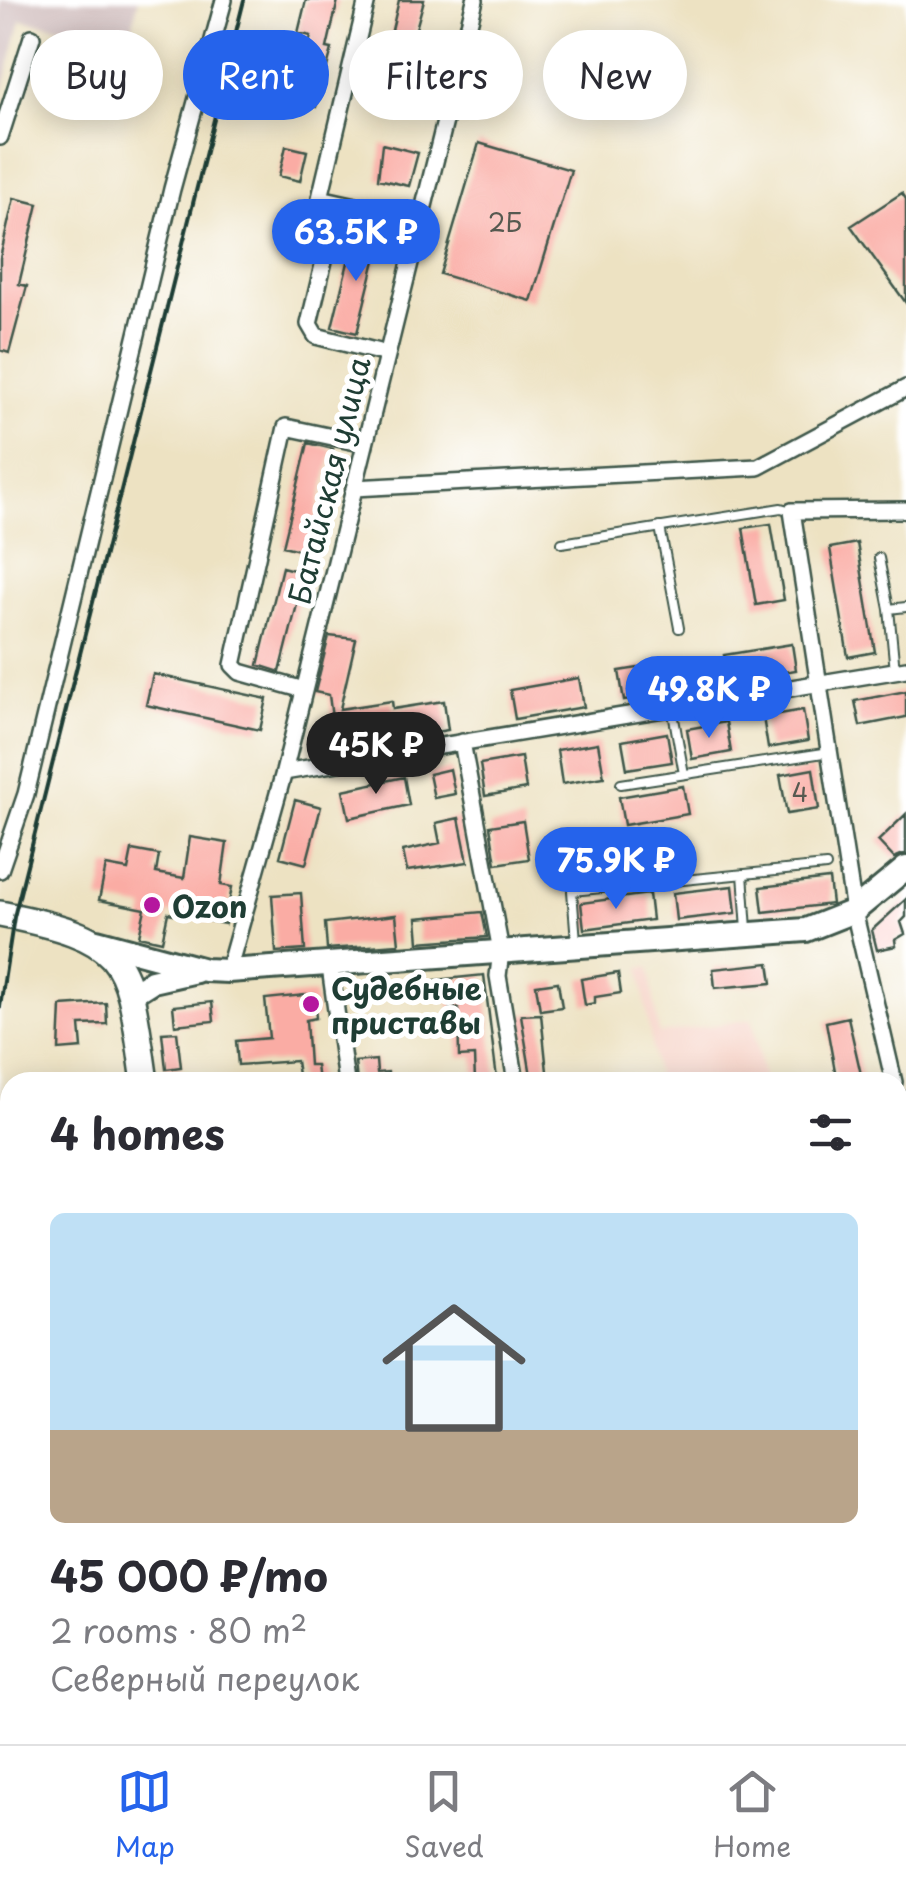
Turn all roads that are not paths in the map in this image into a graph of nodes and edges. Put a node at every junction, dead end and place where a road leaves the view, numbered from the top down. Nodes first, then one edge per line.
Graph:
1 (224, 0) edge
2 (367, 0) edge
3 (475, 0) edge
4 (30, 43) edge
5 (0, 137) edge
6 (338, 202) junction
7 (420, 220) junction
8 (387, 354) junction
9 (906, 388) edge
10 (364, 444) junction
11 (354, 488) junction
12 (906, 510) edge
13 (792, 511) junction
14 (660, 527) junction
15 (562, 543) dead end
16 (879, 558) dead end
17 (906, 606) edge
18 (889, 609) junction
19 (679, 628) dead end
20 (900, 670) edge
21 (820, 682) junction
22 (304, 690) junction
23 (672, 706) junction
24 (462, 742) junction
25 (830, 752) junction
26 (284, 772) junction
27 (684, 774) junction
28 (621, 784) dead end
29 (826, 866) dead end
30 (906, 868) edge
31 (0, 870) edge
32 (743, 874) junction
33 (854, 911) junction
34 (0, 914) edge
35 (747, 934) junction
36 (98, 941) junction
37 (576, 946) junction
38 (501, 951) junction
39 (330, 967) junction
40 (216, 970) junction
41 (133, 993) junction
42 (144, 1072) edge
43 (345, 1072) edge
44 (514, 1072) edge
45 (892, 1072) edge

1 - 31 street
2 - 6 street
3 - 7 street, Батайская улица
4 - 5 street
6 - 7 street
6 - 8 street
7 - 8 street, Батайская улица
8 - 10 street, Батайская улица
9 - 11 street
10 - 11 street, Батайская улица
10 - 22 street
11 - 22 street, Батайская улица
12 - 13 street
13 - 14 lane
13 - 21 street
14 - 15 lane
14 - 19 lane
16 - 18 lane
17 - 18 lane
18 - 20 lane
20 - 21 street
21 - 23 street
21 - 25 street
22 - 26 street, Батайская улица
23 - 24 street
23 - 27 lane
24 - 26 street
24 - 38 street
25 - 27 lane
25 - 33 street
26 - 40 street, Батайская улица
27 - 28 lane
29 - 32 lane
30 - 33 main road
32 - 35 lane
32 - 37 lane
33 - 35 main road
33 - 45 street
34 - 36 main road
35 - 37 main road
36 - 40 main road
36 - 41 main road
37 - 38 main road
38 - 39 main road
38 - 44 street
39 - 40 main road
39 - 43 street
40 - 41 main road
41 - 42 main road

